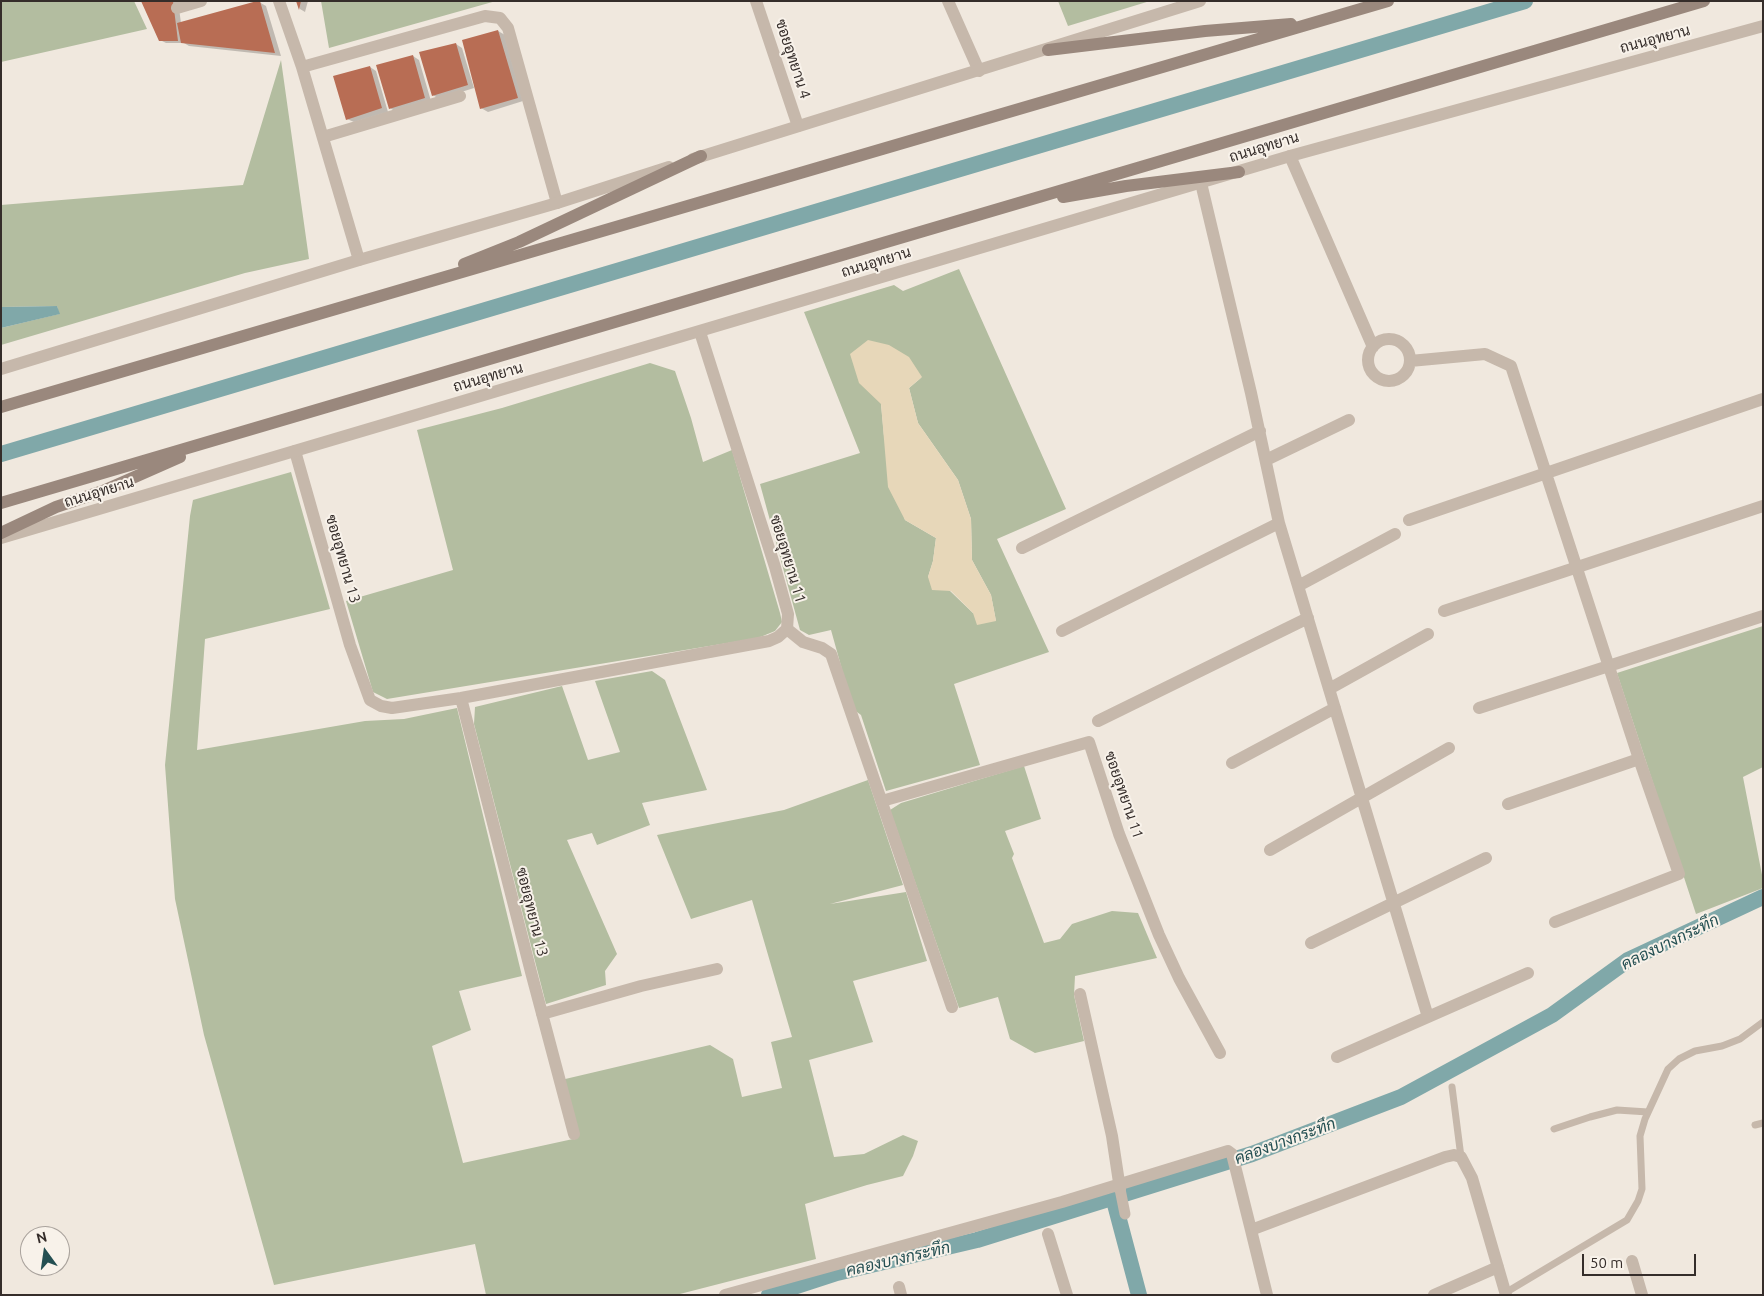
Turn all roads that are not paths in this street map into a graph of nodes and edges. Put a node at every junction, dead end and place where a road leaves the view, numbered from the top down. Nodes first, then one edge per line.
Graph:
1 (201, 1) edge
2 (279, 1) edge
3 (756, 1) edge
4 (948, 1) edge
5 (1200, 1) edge
6 (1388, 1) edge
7 (1704, 1) edge
8 (177, 8) dead end
9 (1316, 22) junction
10 (1763, 26) edge
11 (1048, 50) junction
12 (302, 67) junction
13 (979, 71) junction
14 (460, 96) dead end
15 (798, 126) junction
16 (323, 137) junction
17 (701, 156) junction
18 (1290, 156) junction
19 (1239, 172) junction
20 (1201, 183) junction
21 (557, 203) junction
22 (1003, 208) junction
23 (359, 260) junction
24 (401, 290) junction
25 (700, 332) junction
26 (1372, 348) junction
27 (1410, 361) junction
28 (1, 369) edge
29 (1763, 399) edge
30 (1, 407) edge
31 (1349, 420) dead end
32 (259, 426) junction
33 (1260, 431) junction
34 (295, 451) junction
35 (1266, 460) junction
36 (1546, 473) junction
37 (1, 502) edge
38 (1763, 506) edge
39 (1409, 520) dead end
40 (1279, 523) junction
41 (1, 533) edge
42 (1394, 534) dead end
43 (1, 538) edge
44 (1022, 548) dead end
45 (1577, 567) junction
46 (1298, 586) junction
47 (1444, 611) dead end
48 (1763, 616) edge
49 (1308, 618) junction
50 (787, 629) junction
51 (1062, 631) dead end
52 (1428, 634) dead end
53 (1609, 666) junction
54 (1329, 689) junction
55 (461, 698) junction
56 (1335, 708) junction
57 (1479, 708) dead end
58 (1098, 721) dead end
59 (1449, 748) dead end
60 (1639, 759) junction
61 (1232, 762) dead end
62 (1362, 798) junction
63 (882, 801) junction
64 (1508, 804) dead end
65 (1270, 850) dead end
66 (1486, 858) dead end
67 (1394, 903) junction
68 (1555, 922) dead end
69 (1311, 943) dead end
70 (717, 968) dead end
71 (1528, 973) dead end
72 (1080, 994) dead end
73 (952, 1007) dead end
74 (542, 1014) junction
75 (1428, 1017) junction
76 (1763, 1022) edge
77 (1220, 1053) dead end
78 (1337, 1057) dead end
79 (1452, 1087) dead end
80 (1648, 1112) junction
81 (1554, 1129) dead end
82 (574, 1134) dead end
83 (1462, 1158) junction
84 (1120, 1186) junction
85 (1125, 1214) dead end
86 (1251, 1230) junction
87 (1048, 1234) dead end
88 (1632, 1261) dead end
89 (1498, 1267) junction
90 (1505, 1294) edge
91 (726, 1295) edge
92 (1067, 1295) edge
93 (1267, 1295) edge
94 (1434, 1295) edge
95 (1642, 1295) edge

1 - 8 street
2 - 12 street
3 - 15 street, ซอยอุทยาน 4
4 - 13 street
5 - 11 street
6 - 9 main road
7 - 22 main road, ถนนอุทยาน
9 - 11 main road
9 - 24 main road
10 - 18 street, ถนนอุทยาน
11 - 13 street
12 - 16 street
12 - 21 street
13 - 15 street
14 - 16 street
15 - 17 street
16 - 23 street
17 - 21 street
17 - 24 main road
18 - 19 street, ถนนอุทยาน
18 - 26 street
19 - 20 street, ถนนอุทยาน
19 - 22 main road
20 - 25 street, ถนนอุทยาน
20 - 33 street
21 - 23 street
22 - 32 main road, ถนนอุทยาน
23 - 28 street
24 - 30 main road
25 - 34 street, ถนนอุทยาน
25 - 50 street, ซอยอุทยาน 11
26 - 27 street
26 - 27 street
27 - 36 street
29 - 36 street
31 - 35 street
32 - 37 main road, ถนนอุทยาน
32 - 41 main road
33 - 35 street
33 - 44 street
34 - 43 street, ถนนอุทยาน
34 - 55 street, ซอยอุทยาน 13
35 - 40 street
36 - 39 street
36 - 45 street
38 - 45 street
40 - 46 street
40 - 51 street
42 - 46 street
45 - 47 street
45 - 53 street
46 - 49 street
48 - 53 street
49 - 54 street
49 - 58 street
50 - 55 street, ซอยอุทยาน 13
50 - 63 street
52 - 54 street
53 - 57 street
53 - 60 street
54 - 56 street
55 - 74 street, ซอยอุทยาน 13
56 - 61 street
56 - 62 street
59 - 62 street
60 - 64 street
60 - 68 street
62 - 65 street
62 - 67 street
63 - 73 street
63 - 77 street, ซอยอุทยาน 11
66 - 67 street
67 - 69 street
67 - 75 street
70 - 74 street
71 - 75 street
72 - 84 street
74 - 82 street, ซอยอุทยาน 13
75 - 78 street
76 - 80 lane
79 - 83 lane
80 - 81 lane
80 - 90 lane
83 - 86 street
83 - 89 street
84 - 85 street
84 - 86 street
84 - 91 street
86 - 93 street
87 - 92 street
88 - 95 street
89 - 90 street
89 - 94 street

